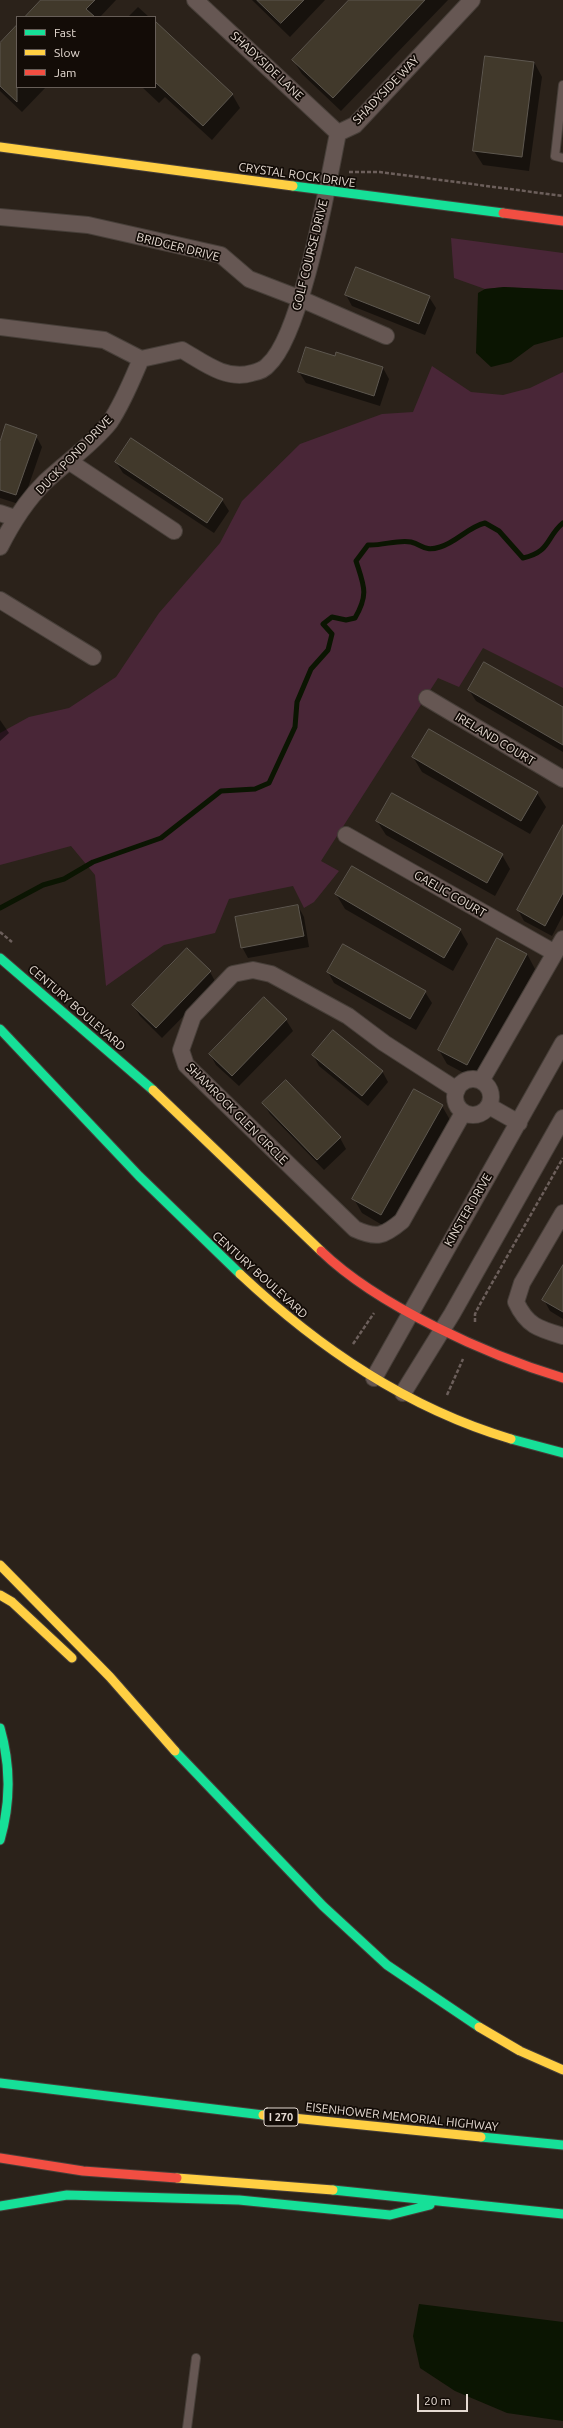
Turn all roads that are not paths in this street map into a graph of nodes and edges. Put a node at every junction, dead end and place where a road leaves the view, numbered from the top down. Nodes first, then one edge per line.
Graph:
1 (195, 0) edge
2 (472, 0) edge
3 (563, 85) edge
4 (338, 133) junction
5 (0, 147) edge
6 (0, 150) edge
7 (28, 151) junction
8 (563, 158) edge
9 (326, 191) junction
10 (0, 217) edge
11 (563, 221) edge
12 (301, 299) junction
13 (0, 327) edge
14 (386, 336) dead end
15 (141, 359) junction
16 (70, 462) junction
17 (7, 516) edge
18 (174, 531) dead end
19 (0, 547) edge
20 (0, 600) edge
21 (93, 657) dead end
22 (427, 698) dead end
23 (563, 779) edge
24 (346, 835) dead end
25 (563, 939) edge
26 (555, 953) junction
27 (0, 958) edge
28 (0, 1029) edge
29 (563, 1043) edge
30 (481, 1081) junction
31 (457, 1090) junction
32 (489, 1106) junction
33 (464, 1113) junction
34 (563, 1118) edge
35 (519, 1123) junction
36 (563, 1213) edge
37 (409, 1313) junction
38 (443, 1330) junction
39 (563, 1336) edge
40 (374, 1378) junction
41 (563, 1378) edge
42 (403, 1393) junction
43 (563, 1452) edge
44 (0, 1565) edge
45 (0, 1595) edge
46 (78, 1664) dead end
47 (112, 1694) dead end
48 (0, 1728) edge
49 (169, 1745) junction
50 (0, 1840) edge
51 (563, 2070) edge
52 (0, 2083) edge
53 (563, 2145) edge
54 (0, 2158) edge
55 (444, 2202) junction
56 (0, 2206) edge
57 (563, 2214) edge
58 (196, 2358) dead end
59 (187, 2428) edge

1 - 4 street, SHADYSIDE LANE
2 - 4 street, SHADYSIDE WAY
3 - 8 lane
4 - 9 street
5 - 7 main road, CRYSTAL ROCK DRIVE
6 - 7 main road, CRYSTAL ROCK DRIVE
7 - 9 main road, CRYSTAL ROCK DRIVE
9 - 11 main road, CRYSTAL ROCK DRIVE
9 - 12 street, GOLF COURSE DRIVE
10 - 12 street, BRIDGER DRIVE
12 - 14 street, BRIDGER DRIVE
12 - 15 street, GOLF COURSE DRIVE
13 - 15 street
15 - 16 street, DUCK POND DRIVE
16 - 17 street, DUCK POND DRIVE
16 - 18 street
17 - 19 street, DUCK POND DRIVE
20 - 21 street
22 - 23 street, IRELAND COURT
24 - 26 street, GAELIC COURT
25 - 26 street
26 - 30 street
27 - 37 main road, CENTURY BOULEVARD
28 - 40 main road, CENTURY BOULEVARD
29 - 35 street, KINSTER DRIVE
30 - 31 street
30 - 32 street
31 - 33 street
31 - 33 street, SHAMROCK GLEN CIRCLE
32 - 33 street
32 - 35 street
34 - 38 street
35 - 37 street, KINSTER DRIVE
36 - 39 street
37 - 38 main road, CENTURY BOULEVARD
37 - 40 street, KINSTER DRIVE
38 - 41 main road, CENTURY BOULEVARD
38 - 42 street
40 - 42 main road, CENTURY BOULEVARD
42 - 43 main road, CENTURY BOULEVARD
44 - 49 main road
45 - 46 main road
47 - 49 main road
48 - 50 main road
49 - 51 main road
52 - 53 main road, EISENHOWER MEMORIAL HIGHWAY / I 270
54 - 55 main road
55 - 56 main road
55 - 57 main road
58 - 59 lane

